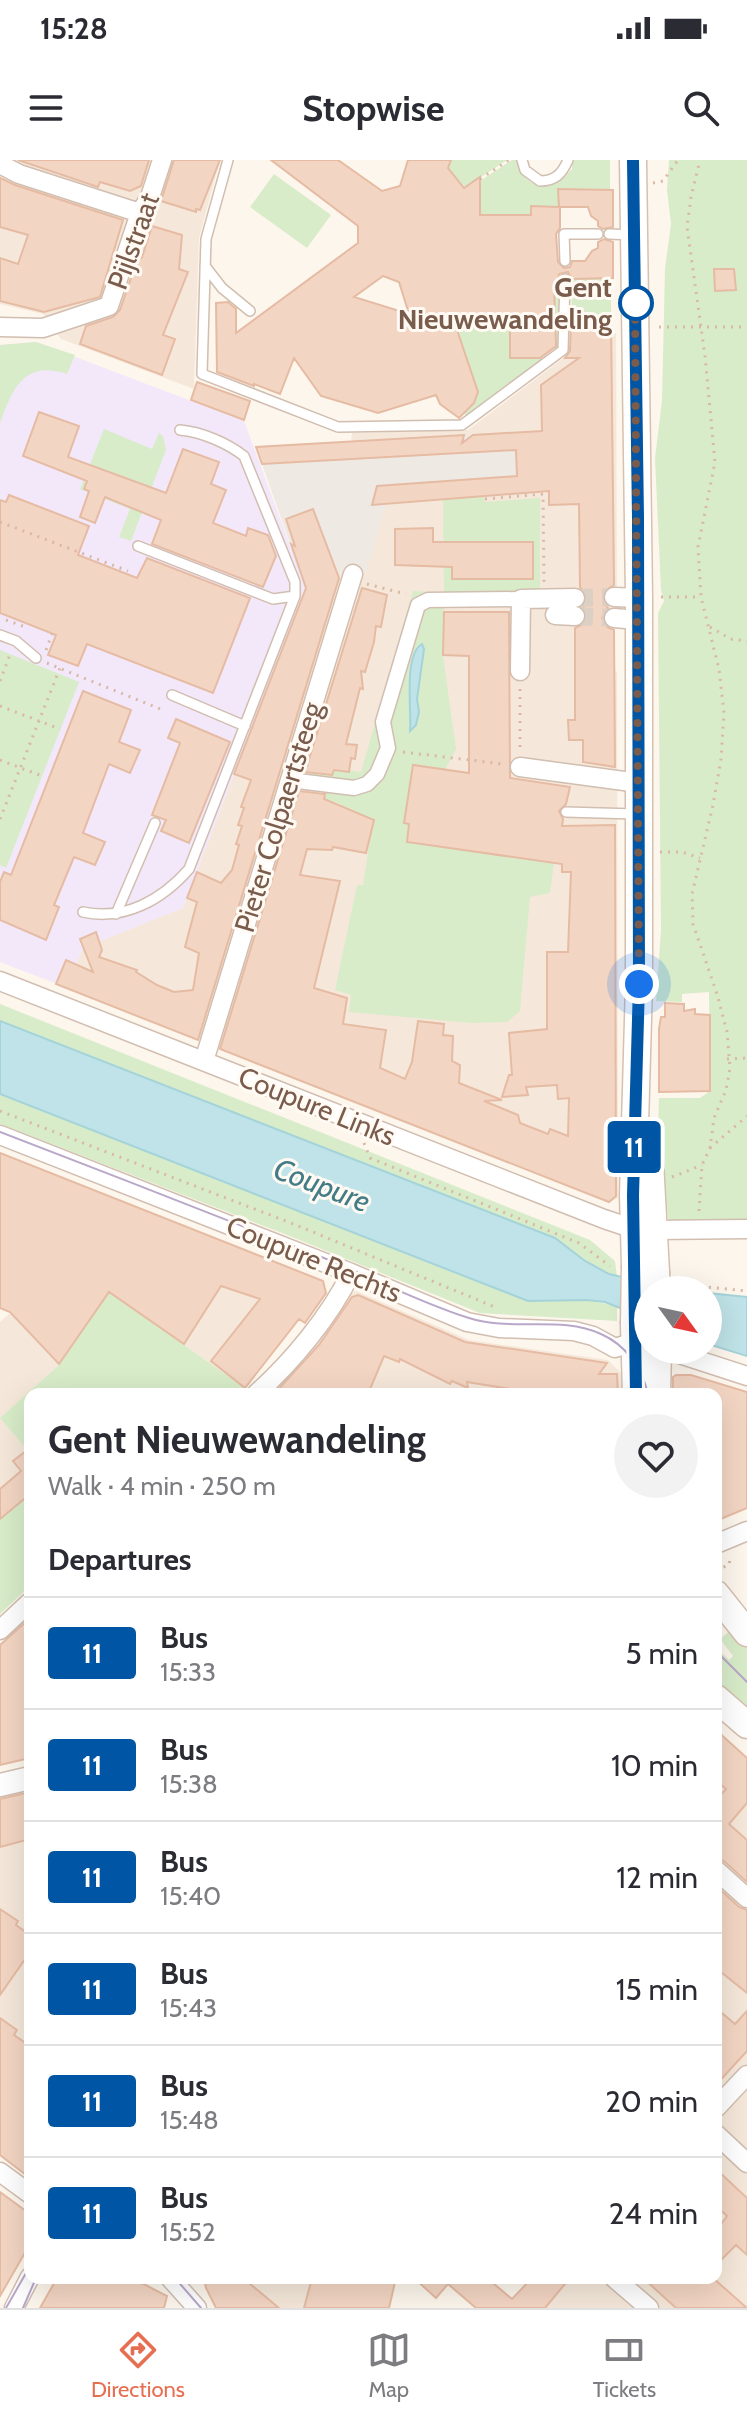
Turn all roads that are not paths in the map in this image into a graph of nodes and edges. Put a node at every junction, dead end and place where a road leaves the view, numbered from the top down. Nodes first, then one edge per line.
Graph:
1 (162, 160) edge
2 (228, 160) edge
3 (522, 160) edge
4 (568, 160) edge
5 (633, 160) edge
6 (6, 164) edge
7 (649, 172) edge
8 (140, 213) junction
9 (614, 234) junction
10 (565, 261) dead end
11 (205, 266) junction
12 (565, 279) dead end
13 (250, 311) dead end
14 (652, 318) junction
15 (0, 327) edge
16 (180, 430) dead end
17 (638, 466) junction
18 (138, 546) dead end
19 (352, 577) road end
20 (295, 596) junction
21 (521, 599) junction
22 (555, 615) dead end
23 (0, 635) edge
24 (36, 658) dead end
25 (520, 671) road end
26 (172, 695) dead end
27 (245, 726) junction
28 (520, 767) road end
29 (290, 780) junction
30 (639, 783) junction
31 (566, 812) dead end
32 (638, 814) junction
33 (155, 823) dead end
34 (83, 912) dead end
35 (116, 914) junction
36 (0, 981) edge
37 (204, 1061) junction
38 (0, 1135) edge
39 (645, 1229) junction
40 (747, 1229) edge
41 (351, 1273) junction
42 (640, 1274) edge
43 (634, 1342) edge
44 (639, 1364) edge
45 (649, 1364) edge
46 (710, 1364) edge
47 (747, 1376) edge
48 (263, 1388) edge
49 (637, 1388) edge
50 (655, 1388) edge
51 (747, 1531) edge
52 (722, 1541) edge
53 (722, 1602) edge
54 (24, 1608) edge
55 (0, 1630) edge
56 (747, 1633) edge
57 (722, 1703) edge
58 (747, 1725) edge
59 (24, 1779) edge
60 (0, 1785) edge
61 (722, 1875) edge
62 (747, 1898) edge
63 (747, 2075) edge
64 (722, 2102) edge
65 (722, 2140) edge
66 (747, 2163) edge
67 (0, 2172) edge
68 (24, 2190) edge
69 (26, 2284) edge
70 (621, 2284) edge
71 (14, 2308) edge
72 (649, 2308) edge

1 - 8 street, Pijlstraat
2 - 11 lane
3 - 4 lane
5 - 9 main road
6 - 8 street
7 - 14 main road
8 - 15 street, Pijlstraat
9 - 10 lane
9 - 14 main road
9 - 17 main road
11 - 12 lane
11 - 13 lane
14 - 17 main road
16 - 20 lane
17 - 30 main road
18 - 20 lane
19 - 29 street, Pieter Colpaertsteeg
20 - 27 lane
21 - 22 street
21 - 25 street
21 - 29 street
23 - 24 lane
26 - 27 lane
27 - 35 lane
28 - 30 street
29 - 37 street, Pieter Colpaertsteeg
30 - 32 main road
31 - 32 lane
32 - 39 main road
33 - 35 lane
34 - 35 lane
36 - 37 street, Coupure Links
37 - 39 street, Coupure Links
38 - 41 street, Coupure Rechts
39 - 40 street
39 - 42 main road
41 - 43 street, Coupure Rechts
41 - 48 street
44 - 49 main road
45 - 50 main road
46 - 47 street
51 - 52 street
53 - 56 main road
54 - 55 street
57 - 58 main road
59 - 60 street
61 - 62 street
63 - 64 street
65 - 66 street
67 - 68 street
69 - 71 street
70 - 72 street

